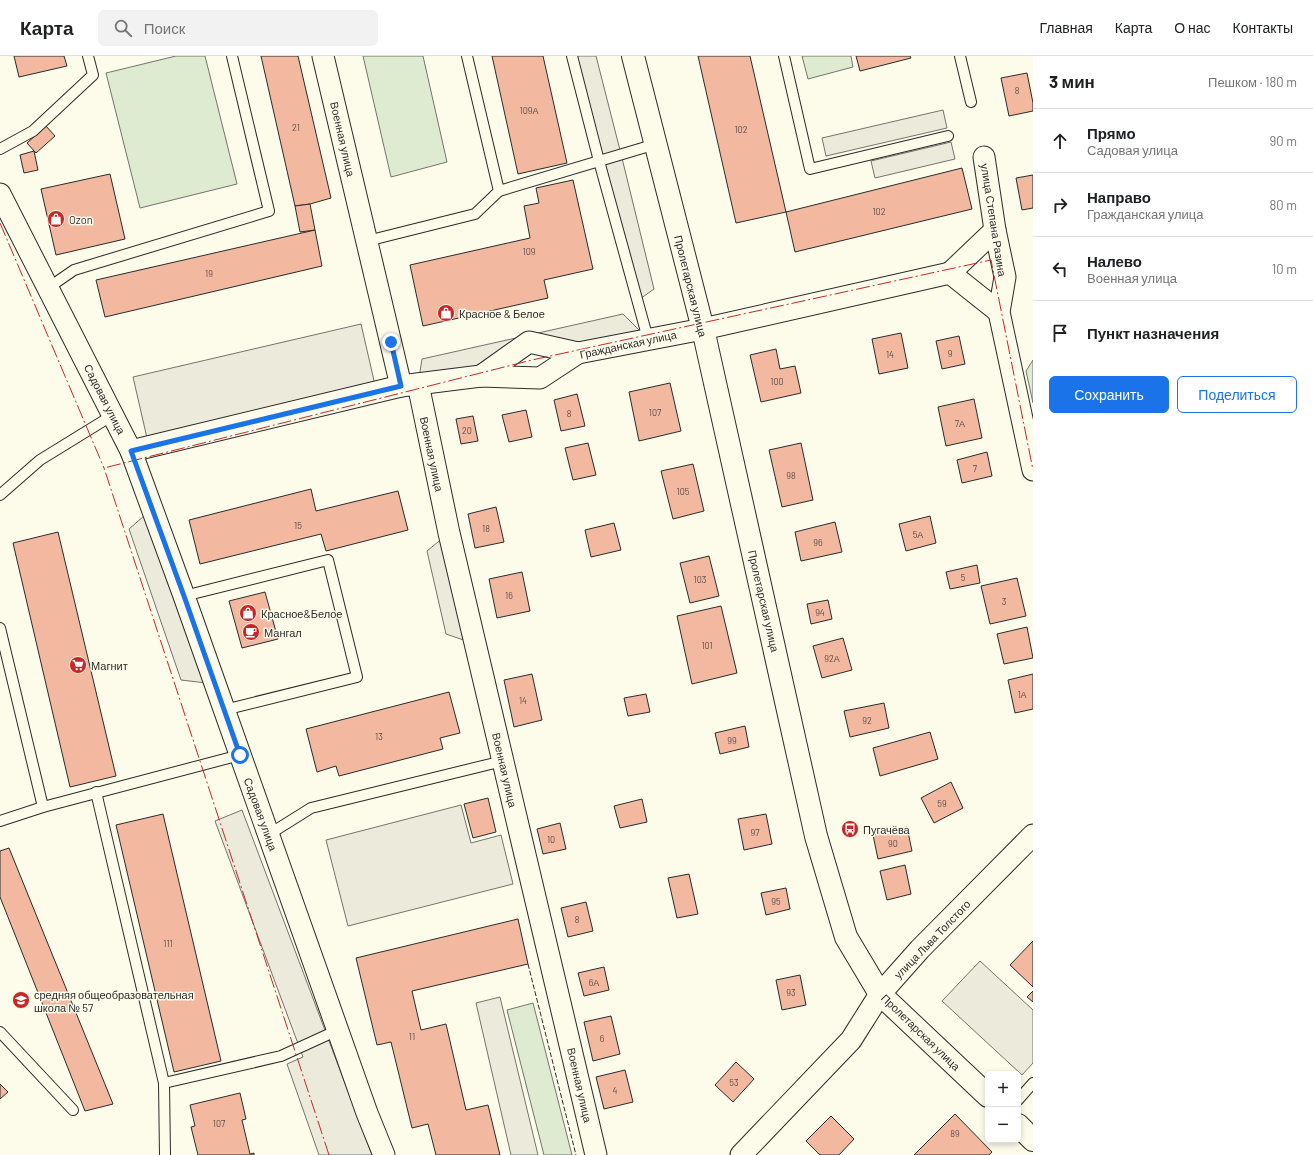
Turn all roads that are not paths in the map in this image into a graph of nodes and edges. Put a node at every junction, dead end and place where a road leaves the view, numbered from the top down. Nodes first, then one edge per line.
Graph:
1 (88, 56) edge
2 (232, 56) edge
3 (323, 56) edge
4 (467, 56) edge
5 (572, 56) edge
6 (633, 56) edge
7 (784, 56) edge
8 (960, 56) edge
9 (971, 102) dead end
10 (948, 136) dead end
11 (656, 144) junction
12 (0, 149) edge
13 (984, 157) dead end
14 (599, 161) junction
15 (499, 191) junction
16 (0, 195) edge
17 (996, 230) junction
18 (368, 241) junction
19 (950, 272) junction
20 (48, 288) junction
21 (998, 312) junction
22 (703, 329) junction
23 (648, 339) junction
24 (578, 353) junction
25 (481, 376) junction
26 (409, 385) junction
27 (113, 415) junction
28 (131, 451) junction
29 (1033, 470) edge
30 (0, 495) edge
31 (184, 596) junction
32 (0, 628) edge
33 (224, 710) junction
34 (240, 755) junction
35 (503, 761) junction
36 (96, 792) junction
37 (43, 807) junction
38 (0, 821) edge
39 (268, 835) junction
40 (1033, 835) edge
41 (880, 994) junction
42 (338, 1030) junction
43 (0, 1032) edge
44 (164, 1083) junction
45 (1033, 1083) edge
46 (985, 1093) edge
47 (1021, 1097) edge
48 (73, 1110) dead end
49 (1021, 1128) edge
50 (1033, 1140) edge
51 (166, 1155) edge
52 (384, 1155) edge
53 (596, 1155) edge
54 (741, 1155) edge

1 - 12 lane
2 - 20 lane
3 - 18 street, Военная улица
4 - 15 lane
5 - 14 lane
6 - 11 street, Пролетарская улица
7 - 10 lane
8 - 9 lane
11 - 14 lane
11 - 22 street, Пролетарская улица
13 - 17 street, улица Степана Разина
14 - 15 lane
14 - 23 lane
15 - 18 lane
16 - 20 street, Садовая улица
17 - 19 street
17 - 21 street, улица Степана Разина
18 - 26 street, Военная улица
19 - 21 street
19 - 22 street, Гражданская улица
20 - 27 street, Садовая улица
21 - 29 street, улица Степана Разина
22 - 23 street, Гражданская улица
22 - 41 street, Пролетарская улица
23 - 24 street, Гражданская улица
24 - 25 street, Гражданская улица
24 - 25 street
25 - 26 street, Гражданская улица
26 - 28 street, Гражданская улица
26 - 35 street, Военная улица
27 - 28 street, Садовая улица
27 - 30 lane
28 - 31 street, Садовая улица
31 - 33 street, Садовая улица
31 - 33 lane
32 - 37 lane
33 - 34 street, Садовая улица
34 - 36 lane
34 - 39 street, Садовая улица
35 - 39 lane
35 - 53 street, Военная улица
36 - 37 lane
36 - 44 lane
37 - 38 lane
39 - 42 street, Садовая улица
40 - 41 street, улица Льва Толстого
41 - 46 street, Пролетарская улица
41 - 54 street, улица Льва Толстого
42 - 44 lane
42 - 52 street, Садовая улица
43 - 48 lane
44 - 51 lane
45 - 47 lane
49 - 50 street

